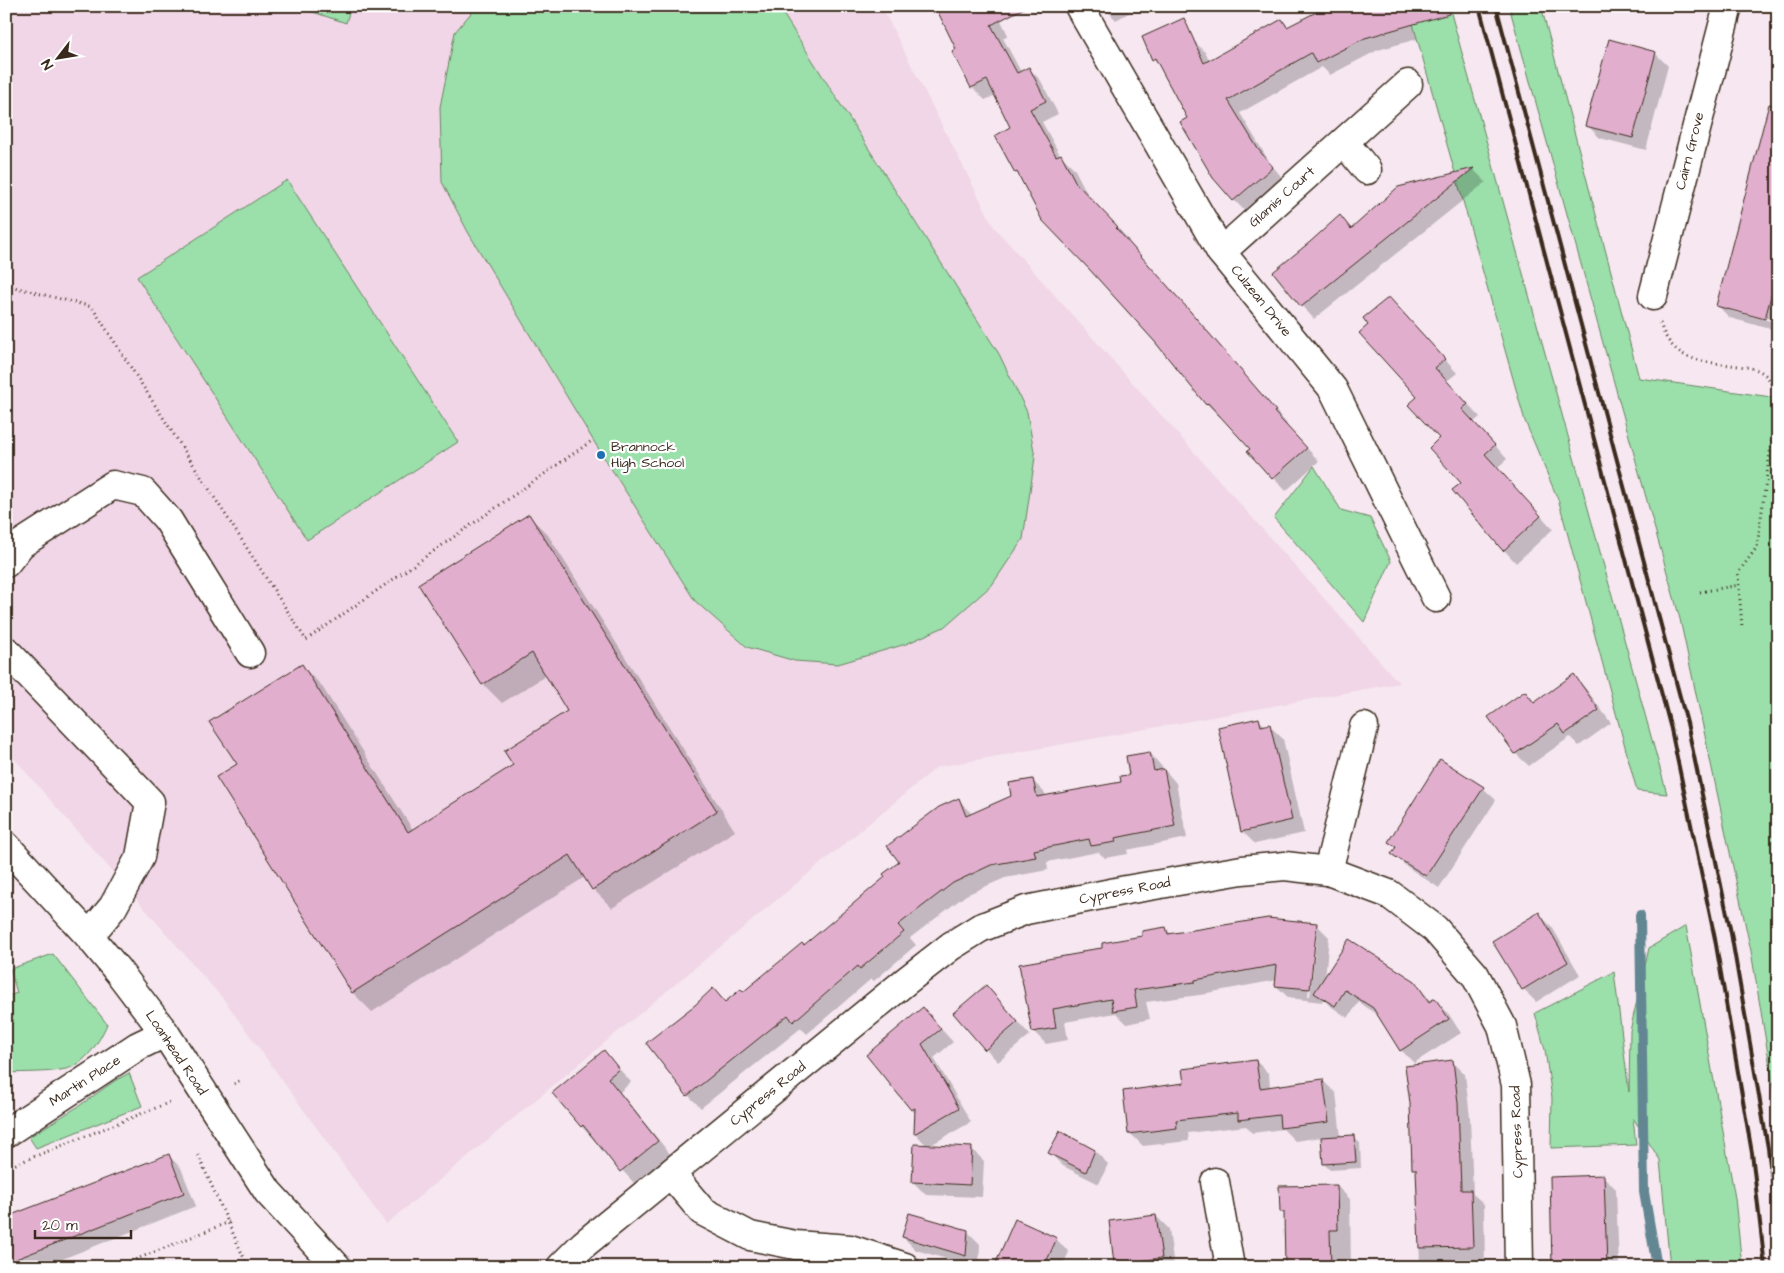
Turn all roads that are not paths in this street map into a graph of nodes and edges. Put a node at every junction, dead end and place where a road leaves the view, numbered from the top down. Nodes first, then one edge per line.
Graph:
1 (1079, 6) edge
2 (1728, 6) edge
3 (1408, 84) dead end
4 (1344, 142) junction
5 (1367, 170) dead end
6 (1221, 252) junction
7 (1653, 296) road end
8 (6, 563) edge
9 (1436, 598) dead end
10 (6, 651) edge
11 (250, 653) dead end
12 (1364, 727) dead end
13 (6, 846) edge
14 (1328, 870) junction
15 (89, 936) junction
16 (165, 1032) junction
17 (6, 1133) edge
18 (671, 1174) junction
19 (1215, 1182) dead end
20 (337, 1267) edge
21 (561, 1267) edge
22 (905, 1267) edge
23 (1230, 1267) edge
24 (1519, 1267) edge

1 - 6 street, Culzean Drive
2 - 7 street, Cairn Grove
3 - 4 street, Glamis Court
4 - 5 street
4 - 6 street, Glamis Court
6 - 9 street, Culzean Drive
8 - 11 street
10 - 15 street
12 - 14 street
13 - 15 street, Loanhead Road
14 - 18 street, Cypress Road
14 - 24 street, Cypress Road
15 - 16 street, Loanhead Road
16 - 17 street, Martin Place
16 - 20 street, Loanhead Road
18 - 21 street, Cypress Road
18 - 22 street
19 - 23 street

